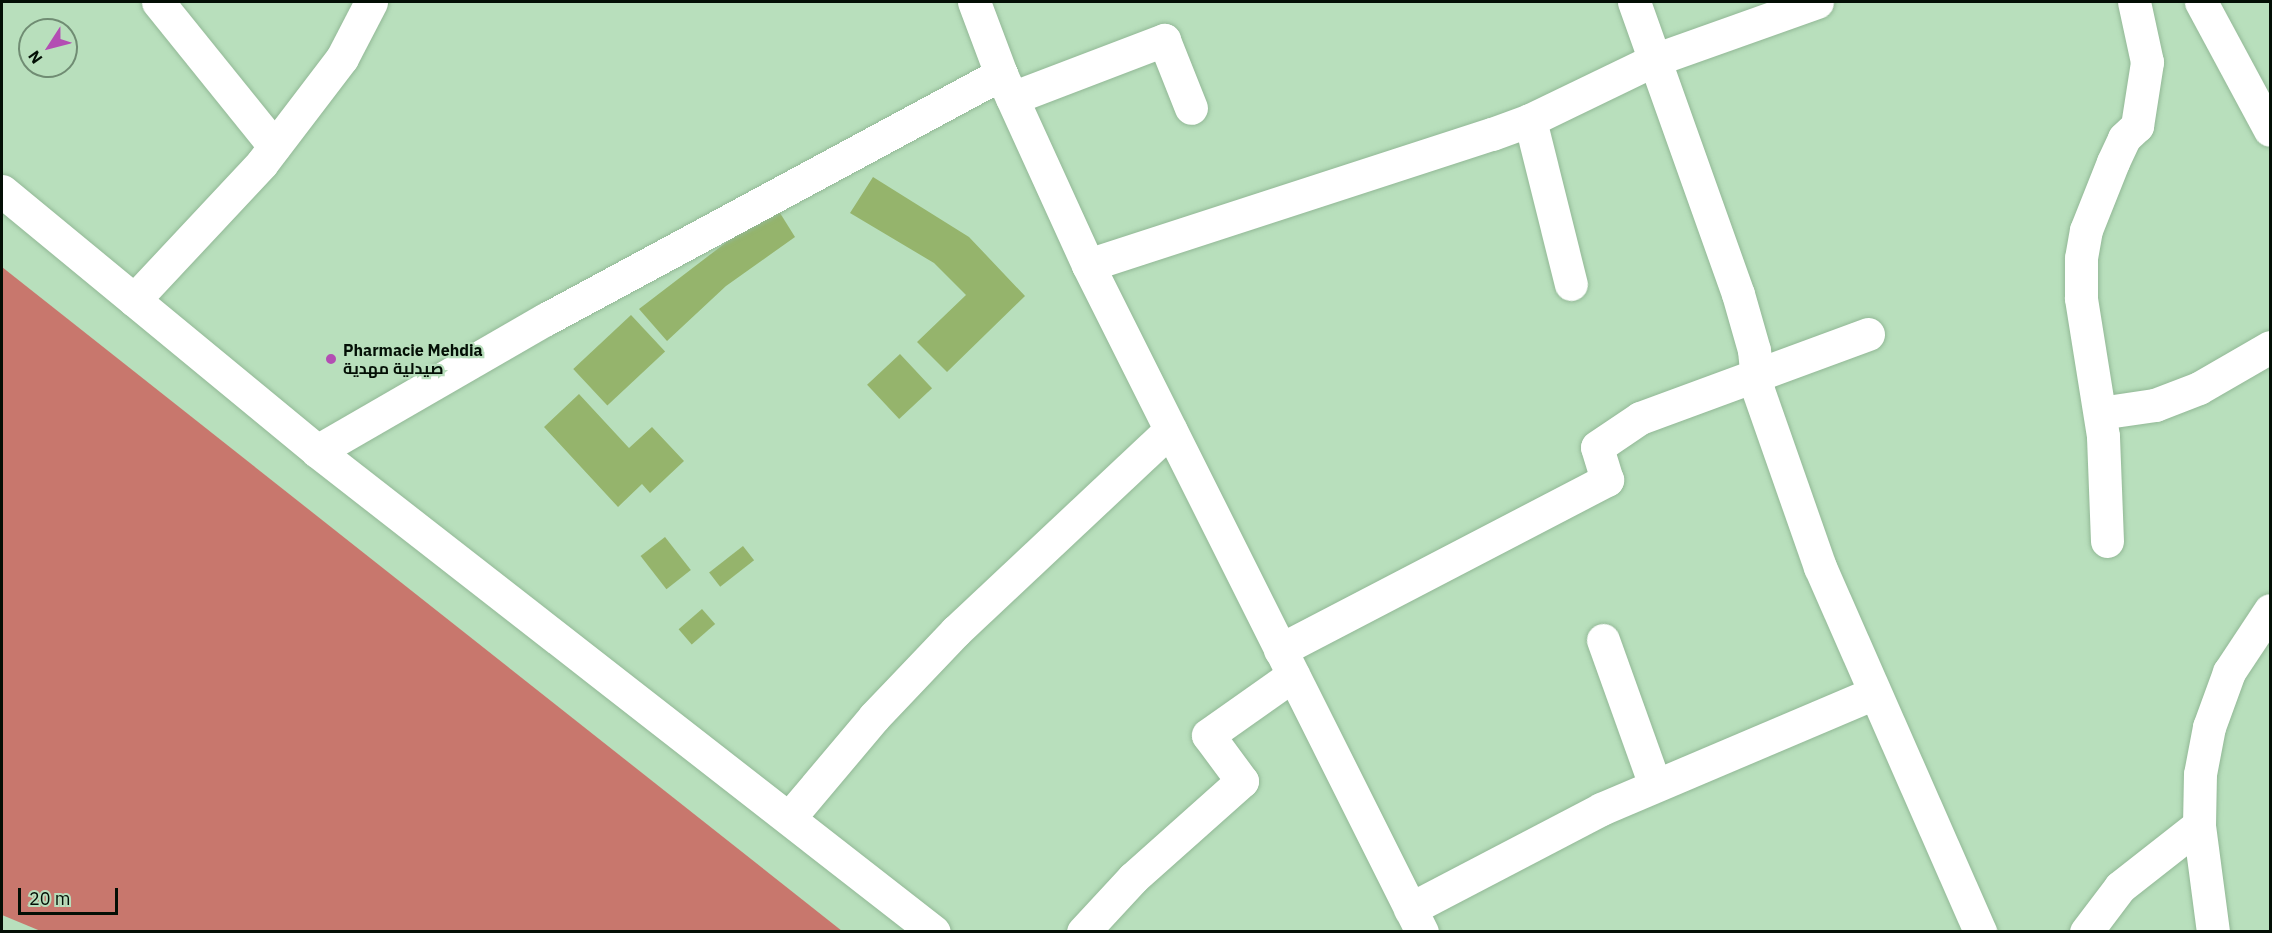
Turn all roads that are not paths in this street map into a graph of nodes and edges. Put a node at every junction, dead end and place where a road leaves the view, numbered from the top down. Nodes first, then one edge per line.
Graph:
1 (158, 2) edge
2 (371, 2) edge
3 (974, 2) edge
4 (1634, 2) edge
5 (1817, 2) edge
6 (2134, 2) edge
7 (2201, 2) edge
8 (1654, 60) junction
9 (1007, 86) junction
10 (1191, 108) dead end
11 (1530, 120) junction
12 (2271, 130) edge
13 (273, 146) junction
14 (2, 191) edge
15 (1088, 265) junction
16 (1571, 284) dead end
17 (134, 300) junction
18 (1868, 334) dead end
19 (2271, 347) edge
20 (1756, 374) junction
21 (2100, 413) junction
22 (1170, 430) junction
23 (317, 451) junction
24 (2108, 541) dead end
25 (2271, 610) edge
26 (1603, 640) dead end
27 (1287, 663) junction
28 (1874, 693) junction
29 (1654, 785) junction
30 (789, 818) junction
31 (2199, 825) junction
32 (1416, 920) edge
33 (934, 932) edge
34 (1083, 932) edge
35 (1980, 932) edge
36 (2086, 932) edge
37 (2213, 932) edge

1 - 13 street
2 - 13 street
3 - 9 street
4 - 8 street
5 - 8 street
6 - 21 street
7 - 12 street
8 - 11 street
8 - 20 street
9 - 10 street
9 - 15 street
9 - 23 street
11 - 15 street
11 - 16 street
13 - 17 street
14 - 17 street
15 - 22 street
17 - 23 street
18 - 20 street
19 - 21 street
20 - 27 street
20 - 28 street
21 - 24 street
22 - 27 street
22 - 30 street
23 - 30 street
25 - 31 street
26 - 29 street
27 - 32 street
27 - 34 street
28 - 29 street
28 - 35 street
29 - 32 street
30 - 33 street
31 - 36 street
31 - 37 street

